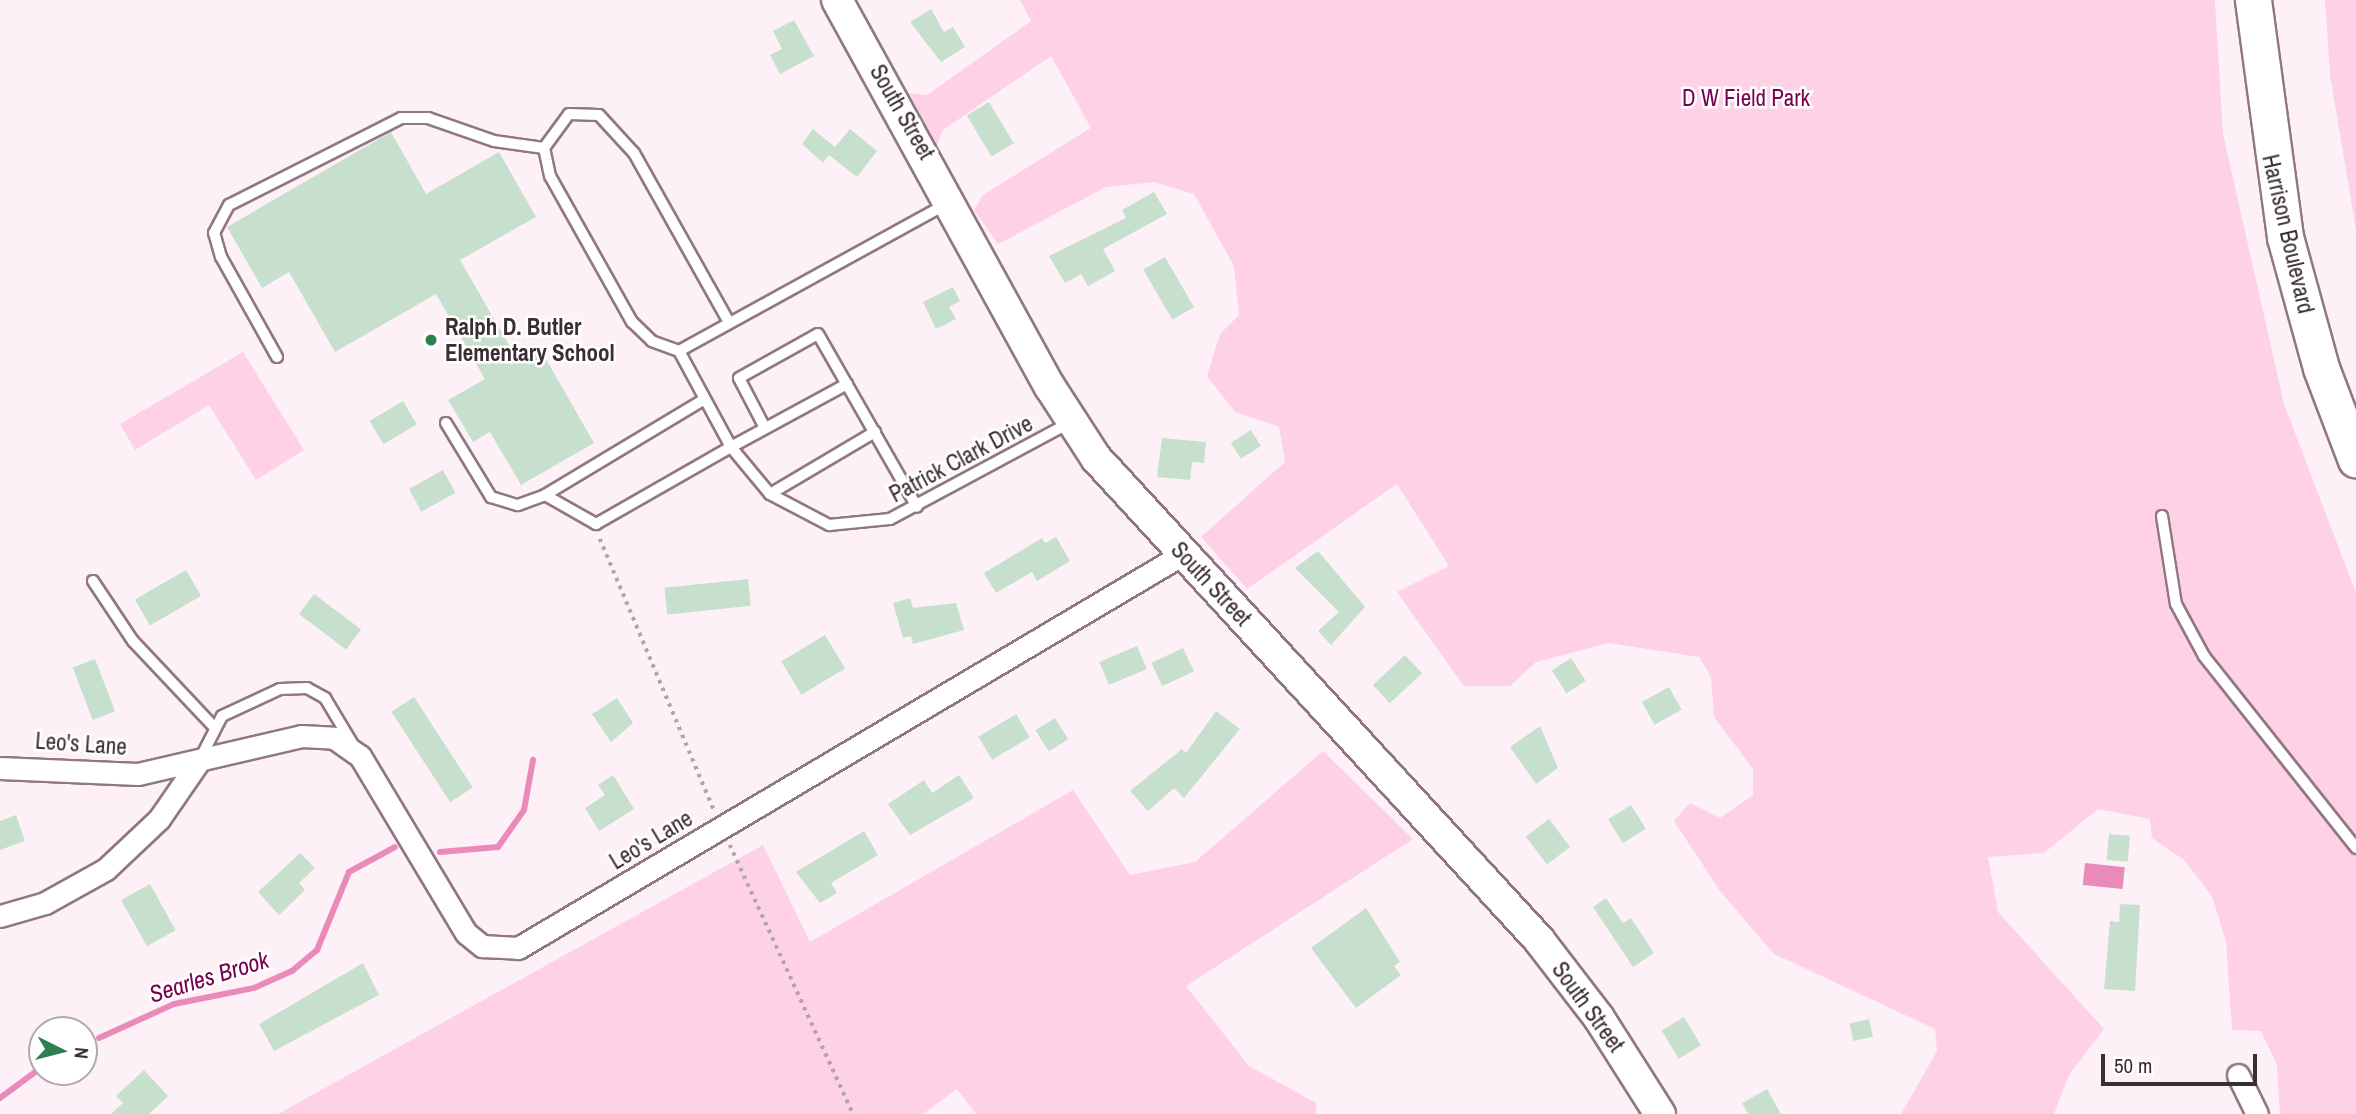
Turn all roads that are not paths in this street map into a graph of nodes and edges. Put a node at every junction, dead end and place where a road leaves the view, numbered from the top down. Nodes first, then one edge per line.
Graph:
1 (837, 0) edge
2 (2253, 0) edge
3 (544, 148) junction
4 (951, 201) junction
5 (727, 319) junction
6 (679, 351) junction
7 (277, 357) dead end
8 (847, 384) junction
9 (703, 400) junction
10 (1072, 422) junction
11 (446, 423) dead end
12 (765, 428) junction
13 (876, 432) junction
14 (731, 447) junction
15 (2356, 460) edge
16 (545, 495) junction
17 (770, 495) junction
18 (917, 507) junction
19 (2162, 516) dead end
20 (1183, 554) junction
21 (93, 581) dead end
22 (214, 727) junction
23 (360, 756) junction
24 (199, 761) junction
25 (0, 768) edge
26 (2356, 848) edge
27 (0, 916) edge
28 (2238, 1075) dead end
29 (1660, 1114) edge
30 (2257, 1114) edge

1 - 4 street, South Street
2 - 15 main road, Harrison Boulevard
3 - 5 lane
3 - 6 lane
3 - 7 lane
4 - 5 lane
4 - 10 street, South Street
5 - 6 lane
6 - 9 lane, Patrick Clark Drive
8 - 12 lane
8 - 12 lane
8 - 13 lane
9 - 14 lane, Patrick Clark Drive
9 - 16 lane
10 - 18 lane, Patrick Clark Drive
10 - 20 street, South Street
11 - 16 lane
12 - 14 lane
13 - 17 lane
13 - 18 lane
14 - 16 lane
14 - 17 lane, Patrick Clark Drive
17 - 18 lane, Patrick Clark Drive
19 - 26 lane
20 - 23 street, Leo's Lane
20 - 29 street, South Street
21 - 22 lane
22 - 23 lane
22 - 24 lane
23 - 24 street, Leo's Lane
24 - 25 street, Leo's Lane
24 - 27 street
28 - 30 street

